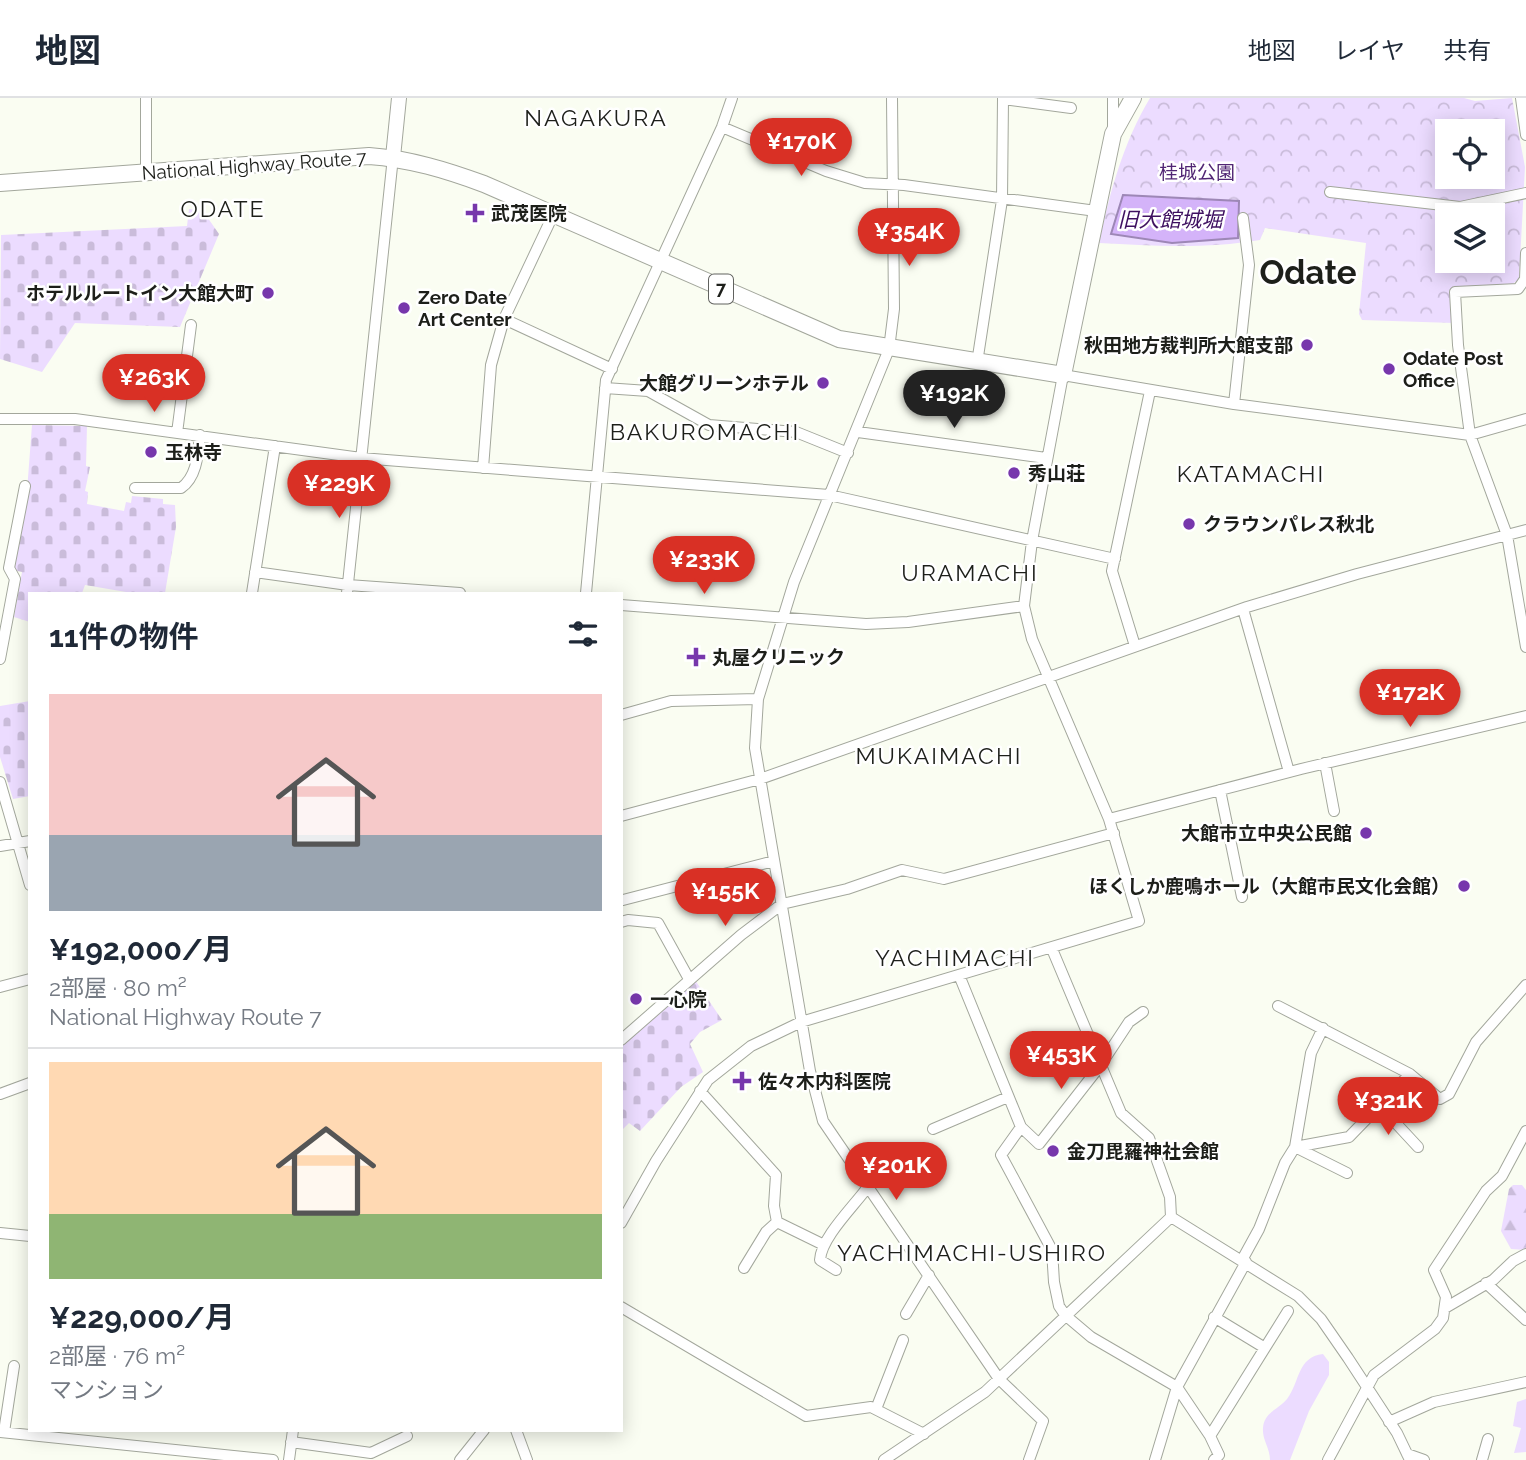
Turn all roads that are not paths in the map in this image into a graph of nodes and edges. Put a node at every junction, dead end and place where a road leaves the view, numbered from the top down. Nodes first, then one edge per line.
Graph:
1 (146, 98) edge
2 (399, 98) edge
3 (732, 98) edge
4 (892, 98) edge
5 (1113, 98) edge
6 (1133, 98) edge
7 (1521, 98) edge
8 (1003, 99) edge
9 (1071, 108) dead end
10 (722, 127) junction
11 (1113, 134) junction
12 (1526, 135) edge
13 (393, 158) junction
14 (146, 173) junction
15 (0, 183) edge
16 (891, 184) junction
17 (1329, 192) dead end
18 (1526, 193) edge
19 (1002, 200) junction
20 (1096, 211) junction
21 (554, 213) junction
22 (1243, 218) dead end
23 (1526, 253) edge
24 (661, 262) junction
25 (1523, 288) edge
26 (504, 318) junction
27 (191, 325) dead end
28 (889, 349) junction
29 (977, 363) junction
30 (611, 369) junction
31 (1063, 375) junction
32 (605, 388) junction
33 (1150, 391) junction
34 (1234, 404) junction
35 (0, 419) edge
36 (1526, 419) edge
37 (858, 432) junction
38 (177, 433) junction
39 (200, 435) junction
40 (1470, 435) junction
41 (275, 446) junction
42 (848, 453) junction
43 (361, 458) junction
44 (1046, 458) junction
45 (483, 468) junction
46 (596, 475) junction
47 (25, 486) dead end
48 (135, 488) dead end
49 (829, 495) junction
50 (1526, 530) edge
51 (1507, 535) junction
52 (1032, 541) junction
53 (1115, 559) junction
54 (4, 567) edge
55 (255, 572) junction
56 (347, 589) edge
57 (252, 592) edge
58 (432, 592) edge
59 (586, 592) edge
60 (623, 605) edge
61 (1024, 606) junction
62 (1243, 609) junction
63 (785, 618) junction
64 (1136, 646) junction
65 (1526, 647) edge
66 (0, 659) edge
67 (1048, 679) junction
68 (758, 699) junction
69 (623, 714) edge
70 (1526, 716) edge
71 (1325, 763) junction
72 (1289, 772) junction
73 (760, 779) junction
74 (0, 782) edge
75 (1220, 790) junction
76 (1334, 811) dead end
77 (623, 815) edge
78 (1109, 819) junction
79 (1114, 833) junction
80 (28, 842) edge
81 (18, 844) junction
82 (0, 846) edge
83 (774, 861) junction
84 (28, 878) edge
85 (623, 896) edge
86 (1242, 897) dead end
87 (782, 904) junction
88 (625, 921) edge
89 (1052, 948) junction
90 (959, 975) junction
91 (689, 979) junction
92 (28, 980) edge
93 (1526, 985) edge
94 (0, 987) edge
95 (1278, 1006) dead end
96 (1143, 1013) dead end
97 (801, 1022) junction
98 (1323, 1028) junction
99 (623, 1038) edge
100 (1100, 1066) junction
101 (1410, 1074) junction
102 (28, 1084) edge
103 (700, 1091) junction
104 (0, 1094) edge
105 (1008, 1097) junction
106 (1380, 1105) junction
107 (1021, 1127) junction
108 (933, 1129) dead end
109 (1526, 1132) edge
110 (1295, 1147) junction
111 (1419, 1147) dead end
112 (1347, 1173) dead end
113 (867, 1188) junction
114 (1171, 1217) junction
115 (623, 1220) edge
116 (777, 1222) junction
117 (0, 1233) edge
118 (28, 1236) edge
119 (824, 1245) junction
120 (1526, 1254) edge
121 (1244, 1261) junction
122 (744, 1268) dead end
123 (836, 1270) dead end
124 (929, 1275) junction
125 (1486, 1283) junction
126 (623, 1308) edge
127 (1445, 1308) junction
128 (1288, 1311) dead end
129 (906, 1314) dead end
130 (1065, 1315) junction
131 (1214, 1317) junction
132 (1526, 1320) edge
133 (902, 1340) dead end
134 (1265, 1348) junction
135 (14, 1366) dead end
136 (999, 1379) junction
137 (1526, 1381) edge
138 (1177, 1387) junction
139 (1366, 1389) junction
140 (876, 1409) junction
141 (1389, 1422) junction
142 (2, 1432) edge
143 (293, 1432) edge
144 (482, 1432) edge
145 (517, 1432) edge
146 (924, 1434) junction
147 (407, 1436) dead end
148 (1210, 1436) junction
149 (1488, 1439) dead end
150 (291, 1442) junction
151 (1408, 1457) edge
152 (890, 1458) edge
153 (273, 1460) edge
154 (289, 1460) edge
155 (460, 1460) edge
156 (527, 1460) edge
157 (1029, 1460) edge
158 (1155, 1460) edge
159 (1214, 1460) edge
160 (1328, 1460) edge
161 (1424, 1460) edge
162 (1482, 1460) edge

1 - 14 street
2 - 13 main road
3 - 10 street
4 - 16 street
5 - 11 street
6 - 11 highway
7 - 12 street
8 - 9 street
8 - 19 street
10 - 16 street
10 - 24 street
11 - 20 highway
13 - 14 highway, National Highway Route 7 / 7
13 - 21 highway, National Highway Route 7 / 7
13 - 43 street
14 - 15 highway, National Highway Route 7 / 7
16 - 19 street
16 - 28 street
17 - 18 street
19 - 20 street
19 - 29 street
20 - 31 highway
21 - 24 highway, National Highway Route 7 / 7
21 - 26 street
22 - 34 street
23 - 25 street
24 - 28 highway, National Highway Route 7 / 7
24 - 30 street
25 - 40 street
26 - 30 street
26 - 45 street
27 - 38 street
28 - 29 highway, National Highway Route 7 / 7
28 - 37 street
29 - 31 highway, National Highway Route 7 / 7
30 - 32 street
31 - 33 street
31 - 44 street
32 - 42 street
32 - 46 street
33 - 34 street
33 - 53 street
34 - 40 street
35 - 38 street
36 - 40 street
37 - 42 street
37 - 44 street
38 - 39 street
39 - 41 street
39 - 48 street
40 - 51 street
41 - 43 street
41 - 55 street
42 - 49 street
43 - 45 street
43 - 56 street
44 - 52 street
45 - 46 street
46 - 49 street
46 - 59 street
47 - 54 street
49 - 52 street
49 - 63 street
50 - 51 street
51 - 62 street
51 - 65 street
52 - 53 street
52 - 61 street
53 - 64 street
54 - 66 street
55 - 56 street
55 - 57 street
56 - 58 street
60 - 63 street
61 - 63 street
61 - 67 street
62 - 64 street
62 - 72 street
63 - 68 street
64 - 67 street
67 - 73 street
67 - 78 street
68 - 69 street
68 - 73 street
70 - 71 street
71 - 72 street
71 - 76 street
72 - 75 street
73 - 77 street
73 - 83 street
74 - 81 street
75 - 78 street
75 - 86 street
78 - 79 street
79 - 87 street
79 - 89 street
80 - 81 street
81 - 82 street
81 - 84 street
83 - 85 street
83 - 87 street
87 - 91 street
87 - 97 street
88 - 91 street
89 - 90 street
89 - 100 street
90 - 97 street
90 - 105 street
91 - 99 street
92 - 94 street
93 - 101 street
95 - 98 street
96 - 100 street
97 - 103 street
97 - 113 street
98 - 101 street
98 - 110 street
100 - 107 street
100 - 114 street
101 - 106 street
102 - 104 street
103 - 115 street
103 - 116 street
105 - 107 street
105 - 108 street
106 - 110 street
106 - 111 street
107 - 130 street
109 - 127 street
110 - 112 street
110 - 121 street
113 - 119 street
113 - 124 street
114 - 121 street
114 - 130 street
116 - 119 street
116 - 122 street
117 - 118 street
119 - 123 street
120 - 125 street
121 - 131 street
121 - 139 street
124 - 129 street
124 - 136 street
125 - 127 street
125 - 132 street
126 - 140 street
127 - 139 street
128 - 134 street
130 - 136 street
130 - 138 street
131 - 134 street
131 - 138 street
133 - 140 street
134 - 148 street
135 - 142 street
136 - 146 street
136 - 157 street
137 - 141 street
138 - 148 street
138 - 158 street
139 - 141 street
139 - 160 street
140 - 146 street
141 - 151 street
142 - 153 street
143 - 150 street
144 - 155 street
145 - 156 street
146 - 152 street
147 - 150 street
148 - 159 street
149 - 162 street
150 - 154 street
151 - 161 street

